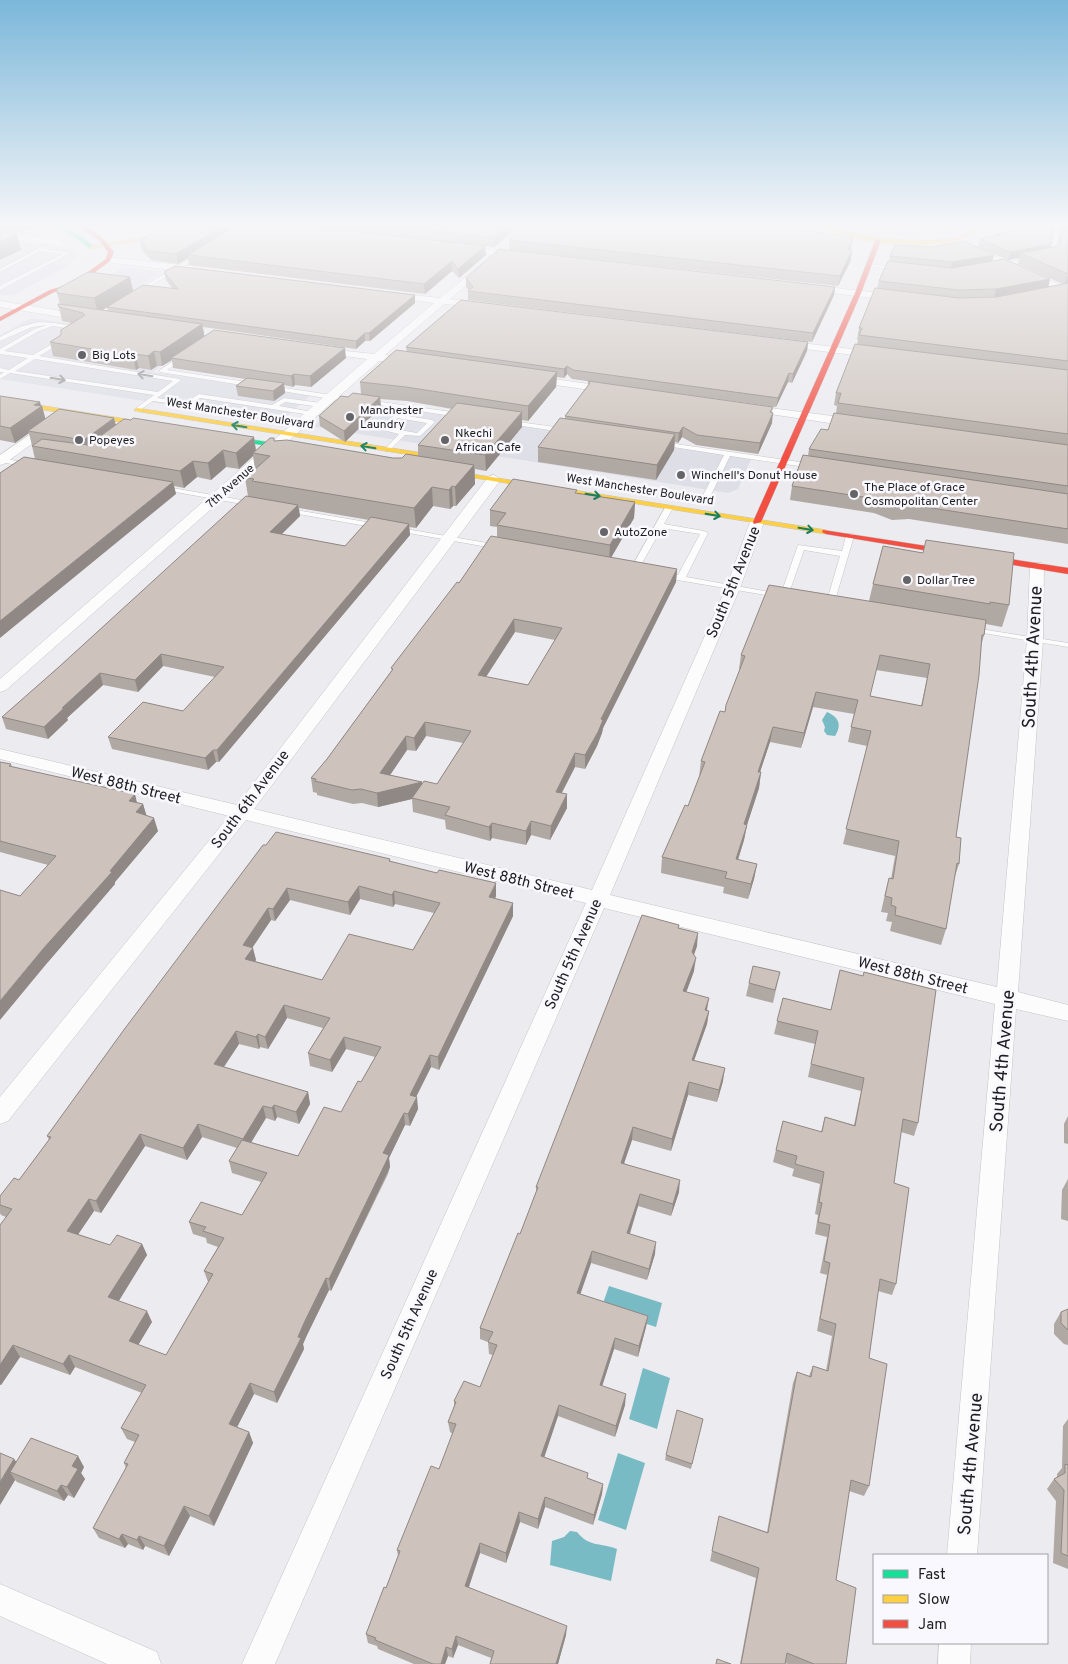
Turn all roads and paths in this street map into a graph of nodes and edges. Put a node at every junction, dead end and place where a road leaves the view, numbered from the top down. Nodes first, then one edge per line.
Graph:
1 (0, 304) edge
2 (29, 304) edge
3 (441, 304) edge
4 (467, 304) edge
5 (854, 304) edge
6 (496, 307) edge
7 (21, 308) junction
8 (0, 319) edge
9 (98, 319) edge
10 (61, 325) junction
11 (74, 333) edge
12 (66, 338) edge
13 (0, 339) edge
14 (770, 342) edge
15 (310, 348) edge
16 (833, 350) junction
17 (0, 351) edge
18 (192, 351) edge
19 (890, 356) edge
20 (34, 357) junction
21 (377, 358) junction
22 (426, 364) edge
23 (0, 370) edge
24 (10, 371) junction
25 (0, 377) edge
26 (523, 378) edge
27 (620, 391) edge
28 (159, 394) junction
29 (331, 397) junction
30 (349, 399) edge
31 (151, 400) junction
32 (0, 401) edge
33 (358, 401) edge
34 (274, 407) junction
35 (404, 407) junction
36 (736, 407) edge
37 (132, 409) joint
38 (316, 409) junction
39 (69, 412) junction
40 (396, 416) junction
41 (463, 416) edge
42 (804, 416) junction
43 (502, 422) edge
44 (863, 424) edge
45 (165, 427) edge
46 (571, 431) edge
47 (202, 433) edge
48 (404, 433) junction
49 (287, 434) junction
50 (650, 443) edge
51 (274, 445) junction
52 (387, 450) junction
53 (312, 451) edge
54 (728, 454) junction
55 (0, 460) edge
56 (466, 462) edge
57 (785, 462) junction
58 (40, 467) edge
59 (824, 468) edge
60 (427, 469) edge
61 (494, 479) junction
62 (149, 486) edge
63 (217, 497) junction
64 (700, 498) joint
65 (721, 502) dead end
66 (266, 506) edge
67 (275, 508) edge
68 (669, 508) junction
69 (763, 512) junction
70 (659, 525) junction
71 (850, 536) junction
72 (449, 538) junction
73 (507, 548) edge
74 (844, 554) junction
75 (1038, 566) junction
76 (624, 569) edge
77 (634, 570) junction
78 (1068, 571) edge
79 (644, 572) edge
80 (653, 574) edge
81 (681, 578) junction
82 (733, 588) junction
83 (784, 596) junction
84 (793, 598) edge
85 (821, 603) edge
86 (830, 604) junction
87 (840, 606) edge
88 (967, 628) edge
89 (1036, 640) junction
90 (1068, 646) edge
91 (0, 687) edge
92 (0, 754) edge
93 (241, 813) junction
94 (598, 899) junction
95 (1007, 998) junction
96 (1068, 1013) edge
97 (0, 1114) edge
98 (962, 1554) edge
99 (0, 1600) edge
100 (955, 1644) edge
101 (145, 1664) edge
102 (258, 1664) edge
103 (954, 1664) edge

1 - 7 street
2 - 7 main road
3 - 21 street, 7th Avenue
4 - 6 street
5 - 16 main road, South 5th Avenue
7 - 8 main road
7 - 9 street
10 - 11 lane
10 - 13 lane
10 - 17 lane
12 - 20 lane
14 - 16 street
15 - 21 street
16 - 19 street
16 - 42 main road, South 5th Avenue
17 - 20 lane
18 - 29 lane
20 - 24 lane
28 -> 20 lane
21 - 22 street
21 - 29 street, 7th Avenue
23 - 24 lane
24 - 25 lane
24 -> 28 lane
26 - 27 street
28 - 31 lane
29 - 30 lane
29 - 38 street, 7th Avenue
31 - 34 lane
31 - 37 lane
32 - 39 main road, West Manchester Boulevard
33 - 35 lane
34 - 38 lane
34 - 38 lane
35 - 40 lane
35 - 41 lane
36 - 42 street
49 -> 37 main road, West Manchester Boulevard
38 - 49 street, 7th Avenue
39 - 45 main road, West Manchester Boulevard
39 - 55 street
40 - 48 lane
40 - 48 lane
42 - 44 street
42 - 57 main road, South 5th Avenue
43 - 46 lane
47 - 51 main road, West Manchester Boulevard
48 - 52 lane
49 - 51 street, 7th Avenue
52 -> 49 main road, West Manchester Boulevard
50 - 54 lane
51 - 53 main road, West Manchester Boulevard
51 - 63 street, 7th Avenue
52 - 56 main road, West Manchester Boulevard
54 - 57 lane
54 - 64 lane
55 - 58 lane
57 - 59 lane
57 - 69 main road, South 5th Avenue
60 - 61 main road, West Manchester Boulevard
61 -> 68 main road, West Manchester Boulevard
61 - 72 street, South 6th Avenue
62 - 63 lane
63 - 66 lane
63 - 91 street, 7th Avenue
64 - 65 main road, West Manchester Boulevard
67 - 72 lane
68 -> 69 main road, West Manchester Boulevard
68 - 70 lane
69 -> 71 main road, West Manchester Boulevard
69 - 82 street, South 5th Avenue
70 - 77 lane
70 - 81 lane
71 - 74 lane
71 - 75 main road, West Manchester Boulevard
72 - 73 lane
72 - 93 street, South 6th Avenue
74 - 83 lane
74 - 86 lane
75 - 78 main road, West Manchester Boulevard
75 - 89 street, South 4th Avenue
76 - 77 lane
77 - 79 lane
80 - 81 lane
81 - 82 lane
82 - 83 lane
82 - 94 street, South 5th Avenue
83 - 84 lane
85 - 86 lane
86 - 87 lane
88 - 89 lane
89 - 90 lane
89 - 95 street, South 4th Avenue
92 - 93 street, West 88th Street
93 - 94 street, West 88th Street
93 - 97 street, South 6th Avenue
94 - 95 street, West 88th Street
94 - 102 street, South 5th Avenue
95 - 96 street, West 88th Street
95 - 98 street, South 4th Avenue
99 - 101 street
100 - 103 street

